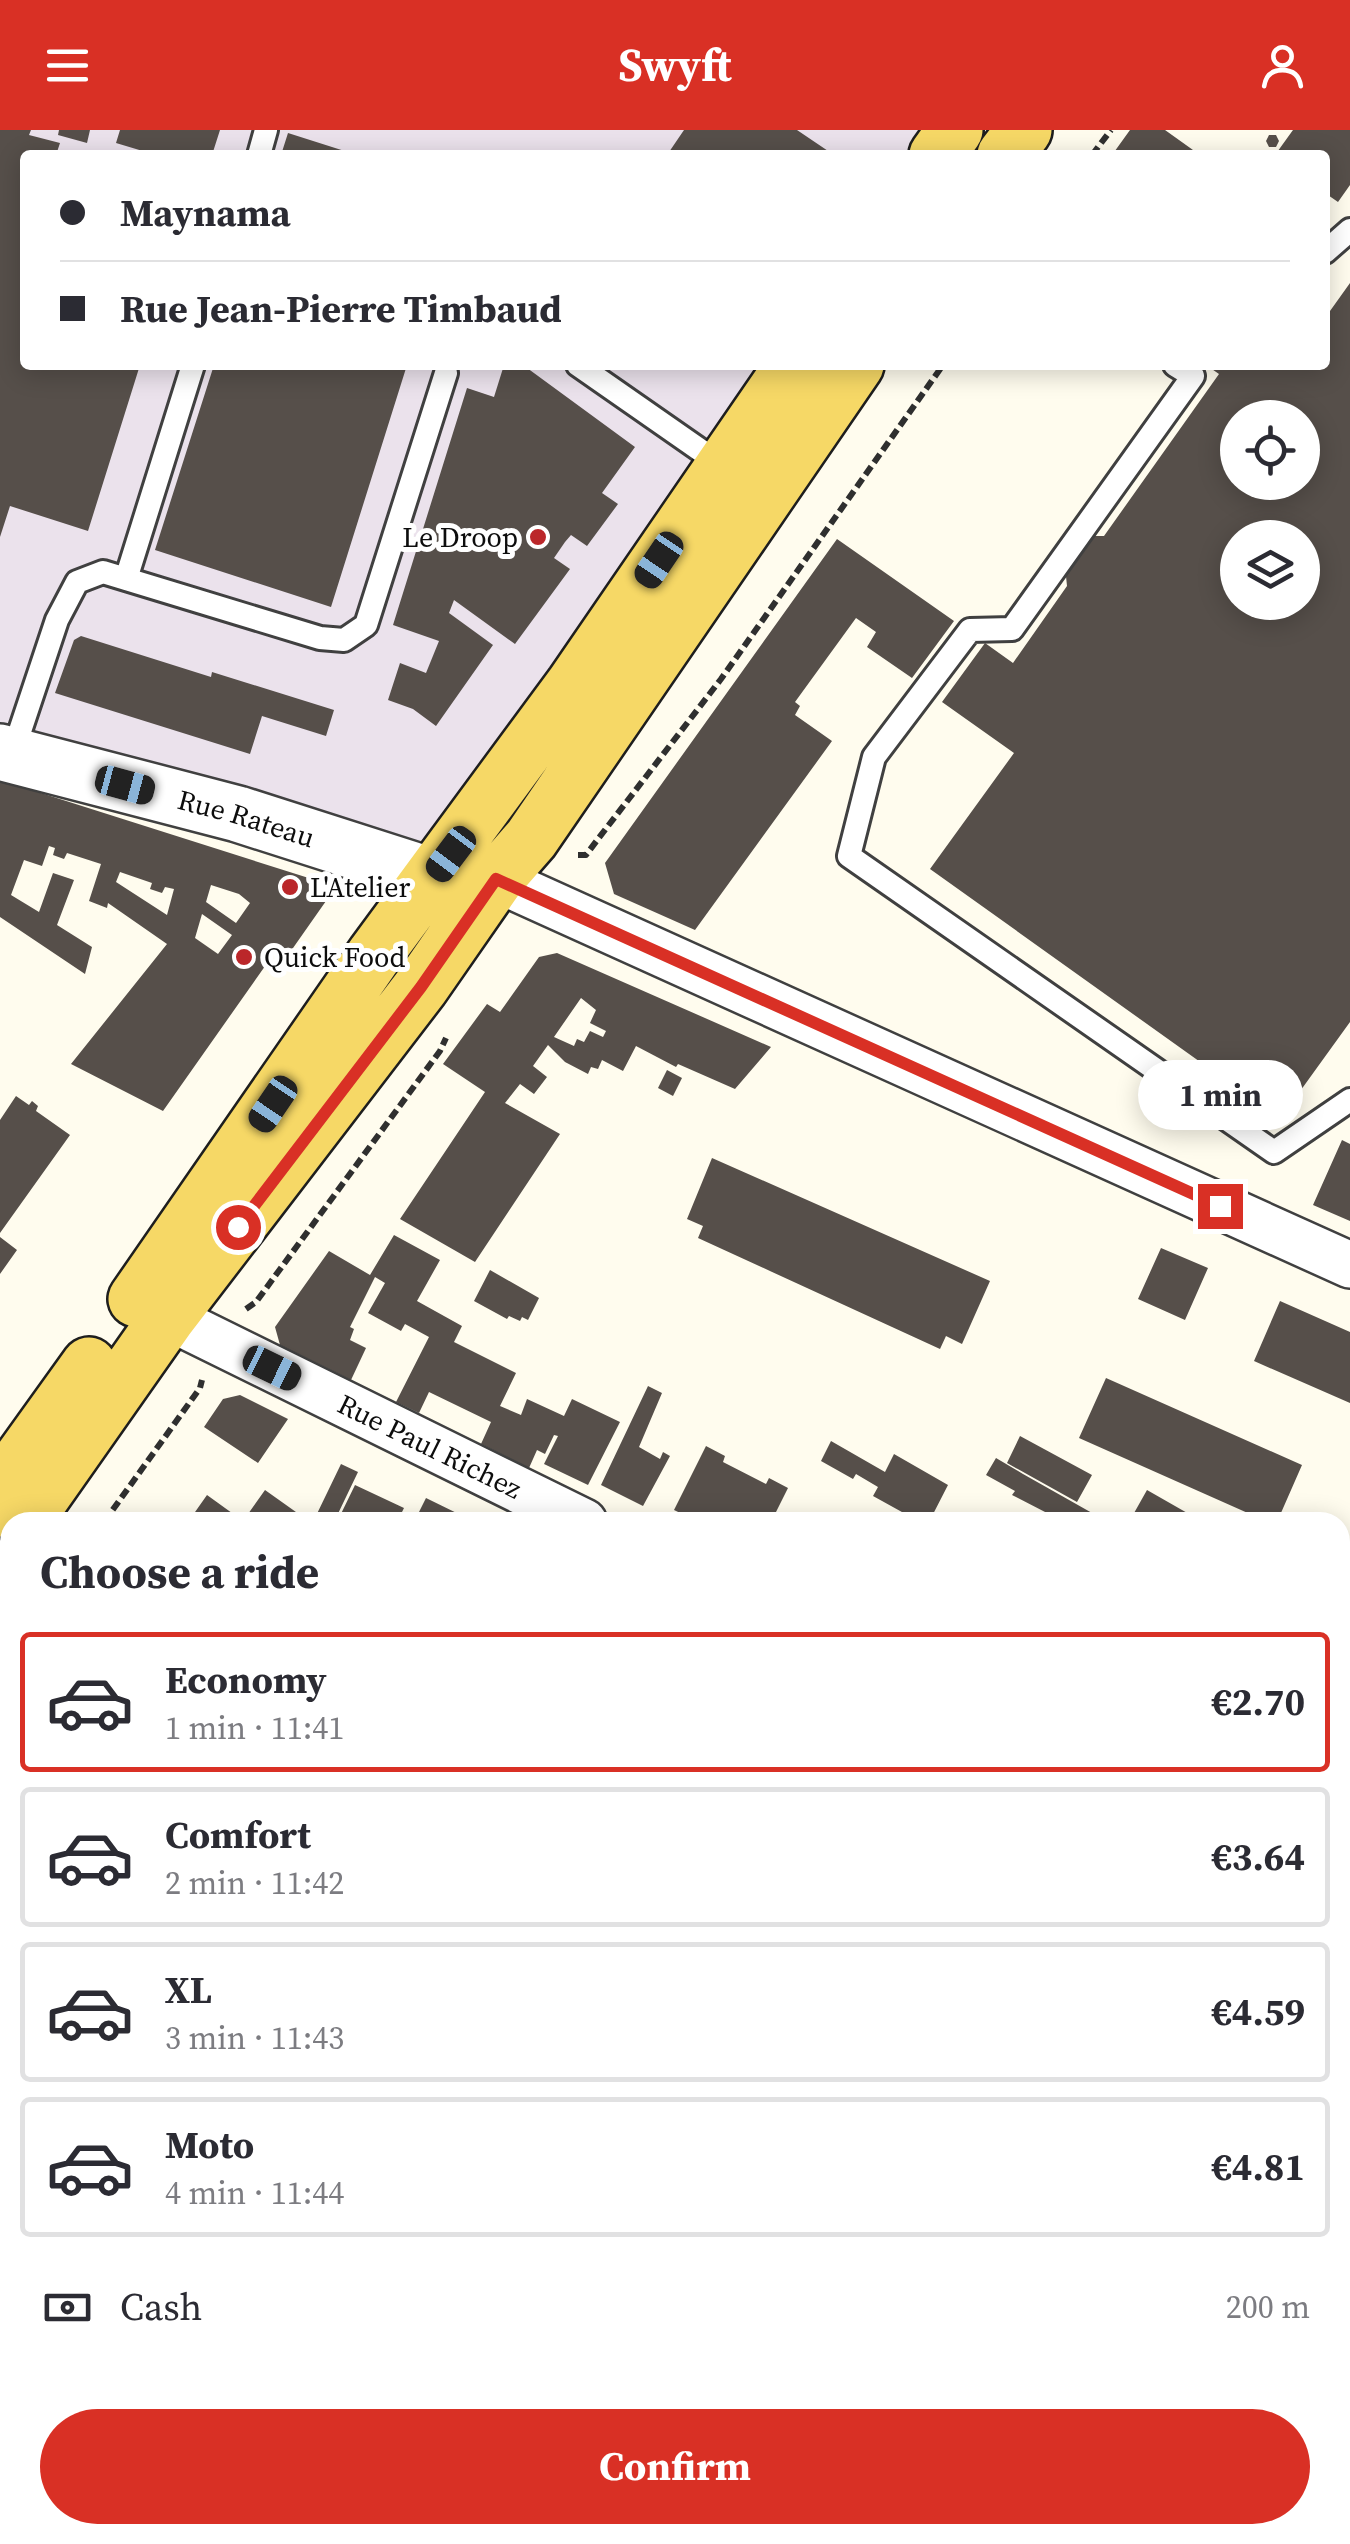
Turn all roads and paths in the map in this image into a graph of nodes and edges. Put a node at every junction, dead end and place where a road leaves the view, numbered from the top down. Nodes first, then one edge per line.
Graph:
1 (1024, 130) edge
2 (1009, 150) edge
3 (1350, 230) edge
4 (1330, 248) edge
5 (192, 370) edge
6 (585, 370) edge
7 (790, 370) edge
8 (853, 370) edge
9 (939, 370) edge
10 (1183, 370) edge
11 (446, 373) dead end
12 (724, 466) junction
13 (126, 579) junction
14 (6, 754) edge
15 (598, 839) dead end
16 (434, 877) junction
17 (496, 879) junction
18 (451, 1025) dead end
19 (1350, 1100) edge
20 (1350, 1265) edge
21 (192, 1328) junction
22 (0, 1488) edge
23 (33, 1512) edge
24 (111, 1512) edge
25 (564, 1512) edge

1 - 2 main road
3 - 4 lane
5 - 13 lane
6 - 12 lane
7 - 12 main road
8 - 17 main road
9 - 15 path
10 - 19 lane
11 - 13 lane
12 - 16 main road
13 - 14 lane
14 - 16 street, Rue Rateau
16 - 17 street
16 - 22 main road
17 - 20 street
17 - 21 main road
18 - 21 path
21 - 23 main road
21 - 24 path
21 - 25 street, Rue Paul Richez

